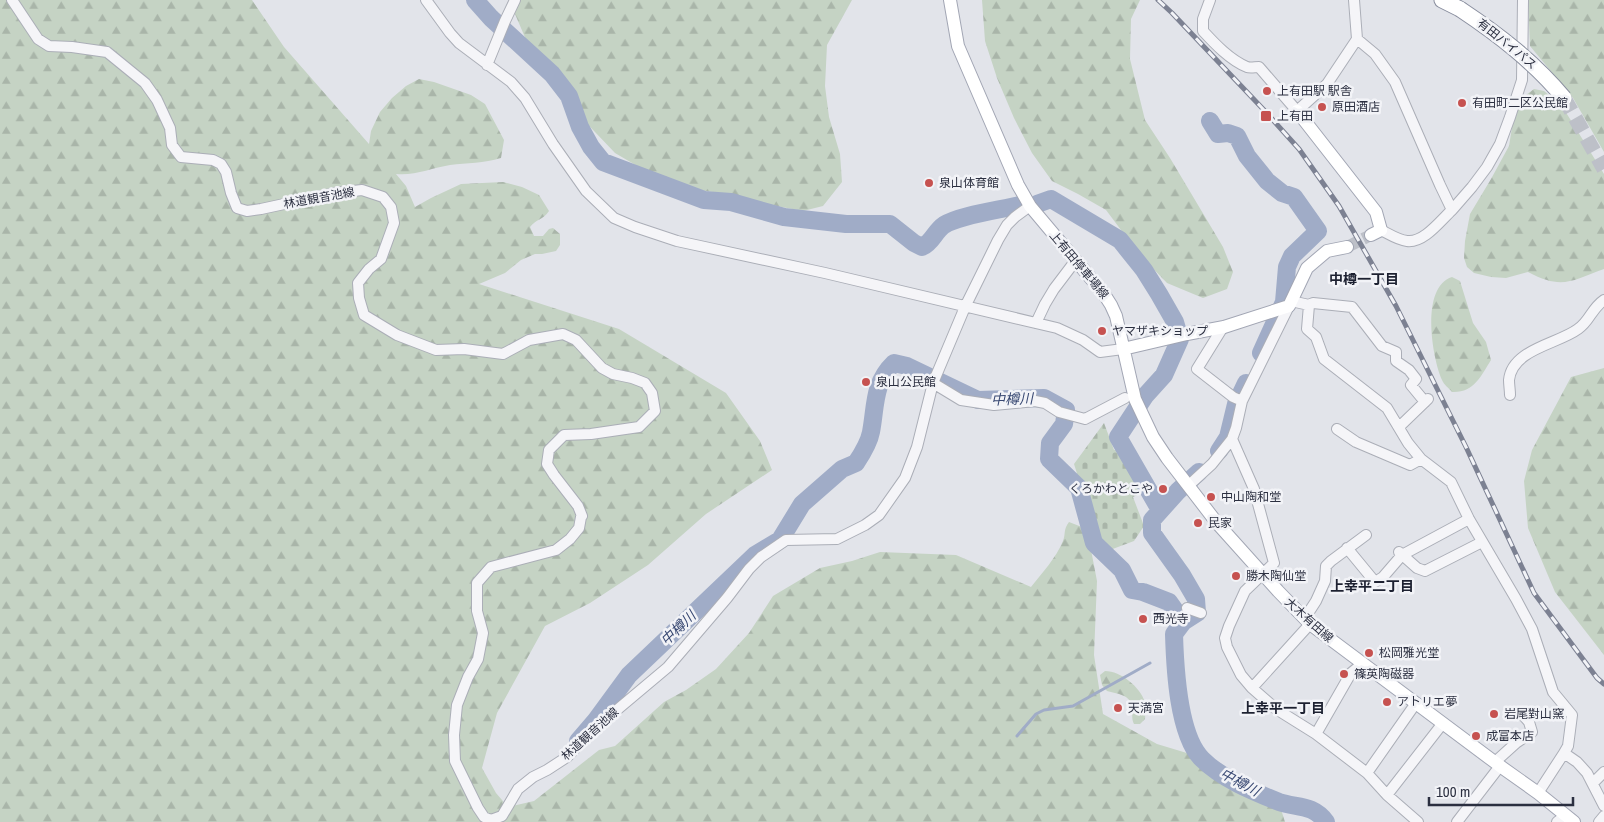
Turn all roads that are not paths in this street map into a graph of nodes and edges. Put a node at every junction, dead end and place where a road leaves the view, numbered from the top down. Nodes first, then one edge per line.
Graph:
1 (12, 0) edge
2 (426, 0) edge
3 (515, 0) edge
4 (950, 0) edge
5 (1210, 0) edge
6 (1354, 0) edge
7 (1442, 0) edge
8 (1523, 0) edge
9 (1357, 39) junction
10 (488, 65) junction
11 (1564, 98) tunnel mouth
12 (1297, 111) junction
13 (1030, 206) junction
14 (1452, 210) junction
15 (1376, 233) joint
16 (1347, 247) tunnel mouth
17 (1076, 260) junction
18 (1604, 300) edge
19 (1290, 303) junction
20 (1309, 305) junction
21 (965, 307) junction
22 (1036, 323) junction
23 (1223, 327) junction
24 (1123, 349) junction
25 (933, 383) junction
26 (1510, 395) dead end
27 (1125, 398) dead end
28 (1239, 400) junction
29 (1399, 426) junction
30 (1337, 429) dead end
31 (1232, 439) junction
32 (1421, 459) junction
33 (1188, 486) junction
34 (1469, 519) junction
35 (1366, 535) dead end
36 (1482, 542) junction
37 (1347, 548) junction
38 (1400, 553) junction
39 (1262, 574) junction
40 (1187, 608) dead end
41 (1201, 613) dead end
42 (1308, 621) junction
43 (1362, 664) junction
44 (1252, 688) junction
45 (1416, 703) junction
46 (1521, 713) dead end
47 (1443, 723) junction
48 (1316, 734) junction
49 (1564, 753) junction
50 (1497, 764) junction
51 (1604, 772) edge
52 (1366, 773) junction
53 (1593, 783) junction
54 (1538, 793) junction
55 (1387, 795) junction
56 (1604, 806) edge
57 (1604, 816) edge
58 (1566, 820) edge
59 (1418, 822) edge
60 (1458, 822) edge
61 (1600, 822) edge

1 - 25 street, 林道観音池線
2 - 10 street
3 - 10 street
4 - 13 main road, 上有田停車場線
5 - 12 street
6 - 9 street
7 - 11 highway, 有田バイパス, bridge
8 - 14 street
9 - 12 street
9 - 14 street
10 - 21 street
12 - 15 main road
13 - 17 main road, 上有田停車場線
13 - 21 street
14 - 15 street
16 - 19 main road
17 - 22 street
17 - 24 main road, 上有田停車場線
18 - 26 street
19 - 20 street
19 - 23 main road
19 - 28 street
20 - 29 street
20 - 29 street
21 - 22 street
21 - 25 street, 林道観音池線
21 - 25 street
22 - 24 street
23 - 24 main road
23 - 28 street
24 - 33 main road, 大木有田線
25 - 27 street
28 - 31 street
29 - 32 street
30 - 32 street
31 - 33 street
31 - 39 street
32 - 34 street
33 - 39 main road, 大木有田線
34 - 36 street
34 - 38 street
35 - 37 street
36 - 38 street
36 - 49 street
37 - 38 street
37 - 42 street
39 - 42 main road, 大木有田線
39 - 44 street
40 - 41 street
42 - 43 main road, 大木有田線
42 - 44 street
43 - 45 main road, 大木有田線
43 - 48 street
44 - 48 street
45 - 47 main road, 大木有田線
45 - 52 street
46 - 50 street
47 - 50 main road, 大木有田線
47 - 55 street
48 - 52 street
49 - 53 street
49 - 54 street
50 - 54 main road, 大木有田線
50 - 60 street
51 - 53 street
52 - 55 street
53 - 56 street
54 - 58 main road, 大木有田線
55 - 59 street
57 - 61 street

